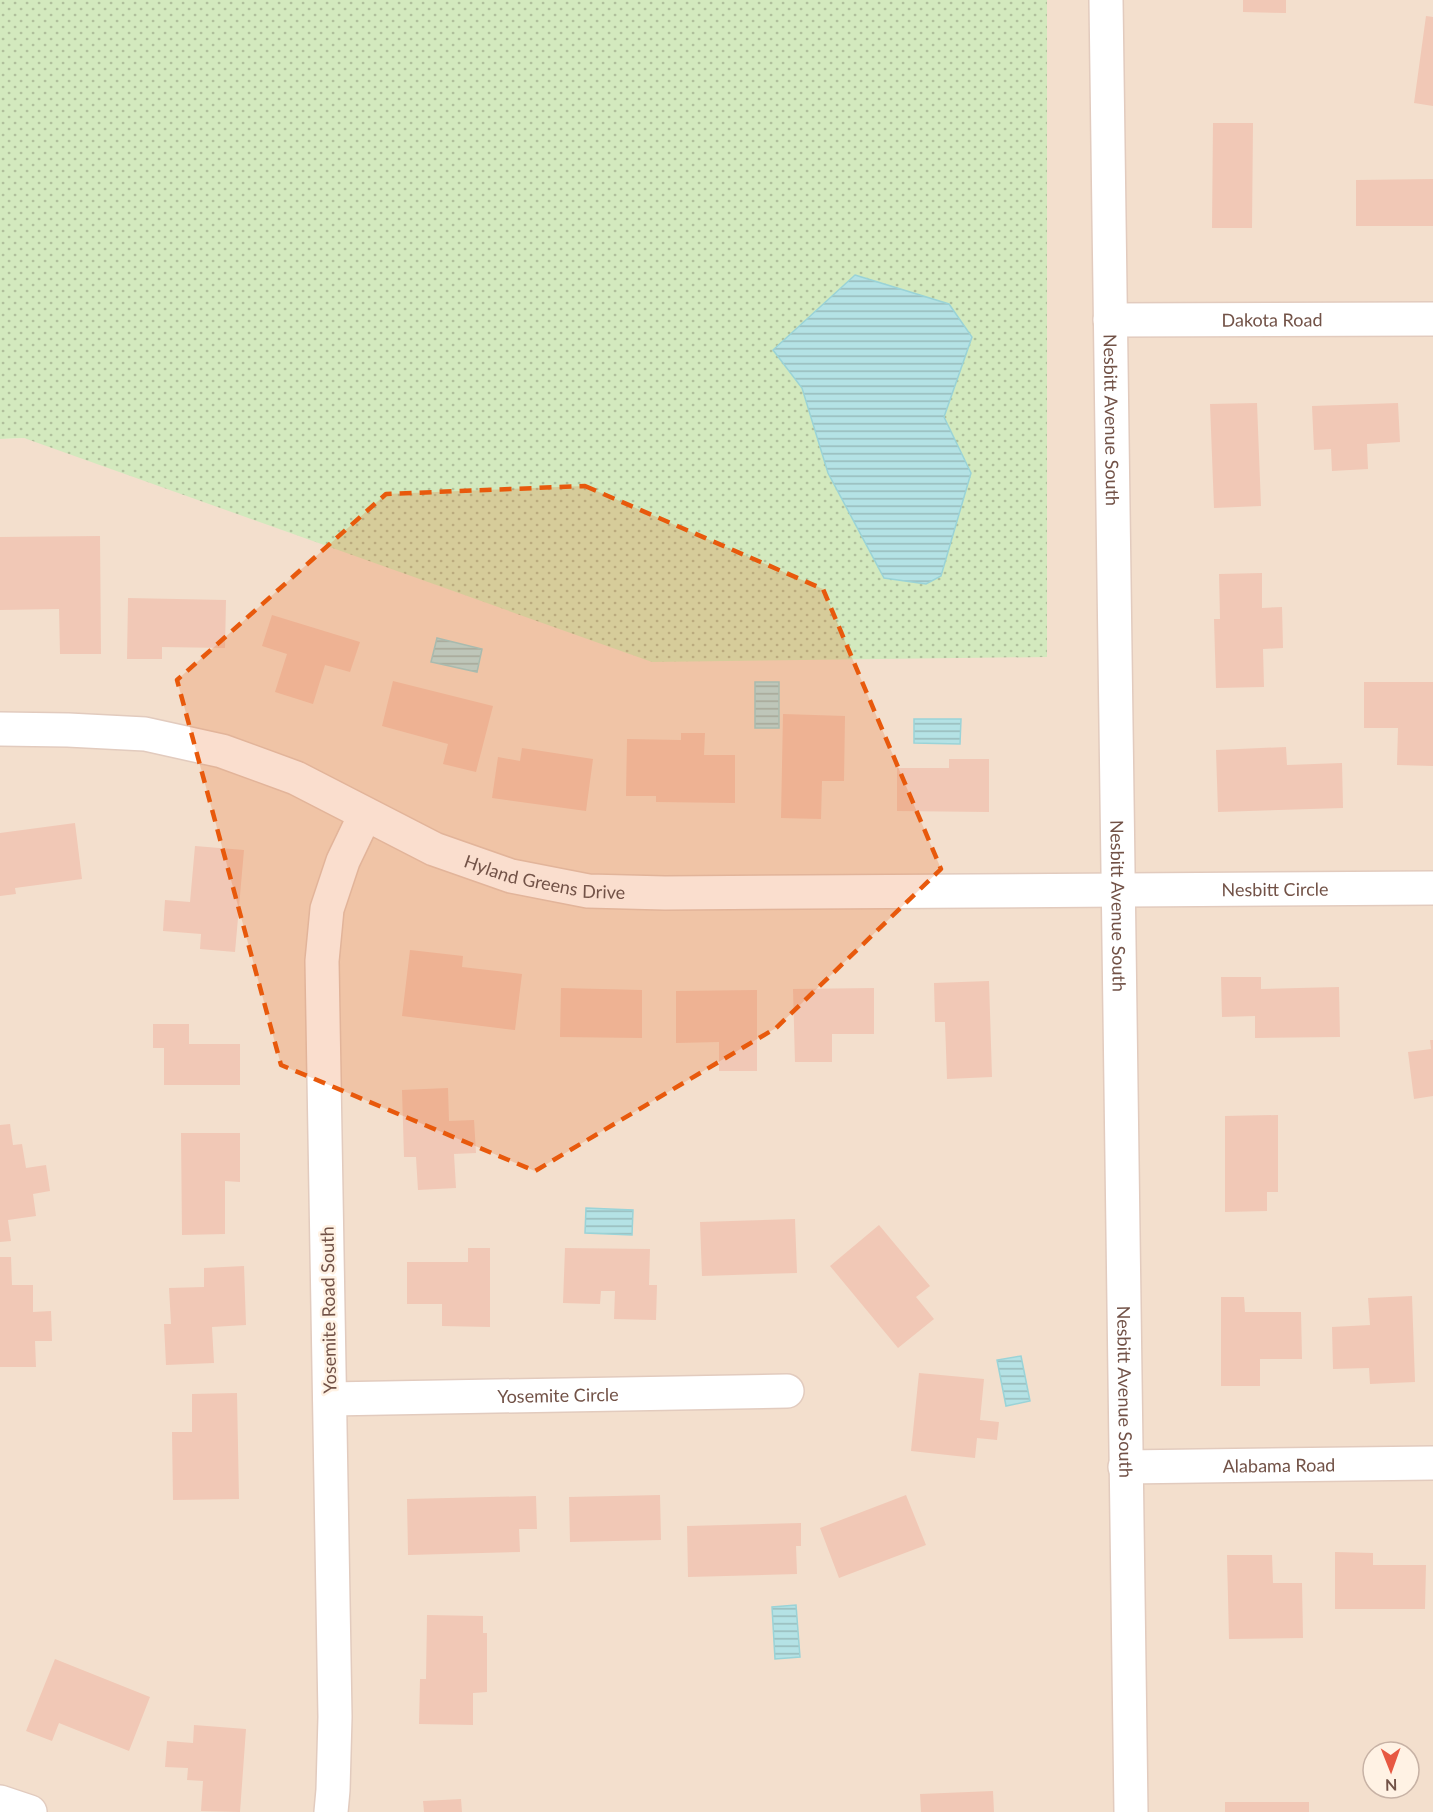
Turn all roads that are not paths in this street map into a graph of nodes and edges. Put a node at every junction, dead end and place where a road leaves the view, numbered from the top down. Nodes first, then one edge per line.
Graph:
1 (1106, 0) edge
2 (1433, 319) edge
3 (1110, 320) junction
4 (0, 729) edge
5 (365, 815) junction
6 (1433, 888) edge
7 (1117, 889) junction
8 (788, 1391) dead end
9 (330, 1399) junction
10 (1433, 1464) edge
11 (1125, 1467) junction
12 (0, 1802) edge
13 (30, 1812) edge
14 (331, 1812) edge
15 (1131, 1812) edge

1 - 3 street, Nesbitt Avenue South
2 - 3 street, Dakota Road
3 - 7 street, Nesbitt Avenue South
4 - 5 street, Hyland Greens Drive
5 - 7 street, Hyland Greens Drive
5 - 9 street, Yosemite Road South
6 - 7 street, Nesbitt Circle
7 - 11 street, Nesbitt Avenue South
8 - 9 street, Yosemite Circle
9 - 14 street, Yosemite Road South
10 - 11 street, Alabama Road
11 - 15 street, Nesbitt Avenue South
12 - 13 street

